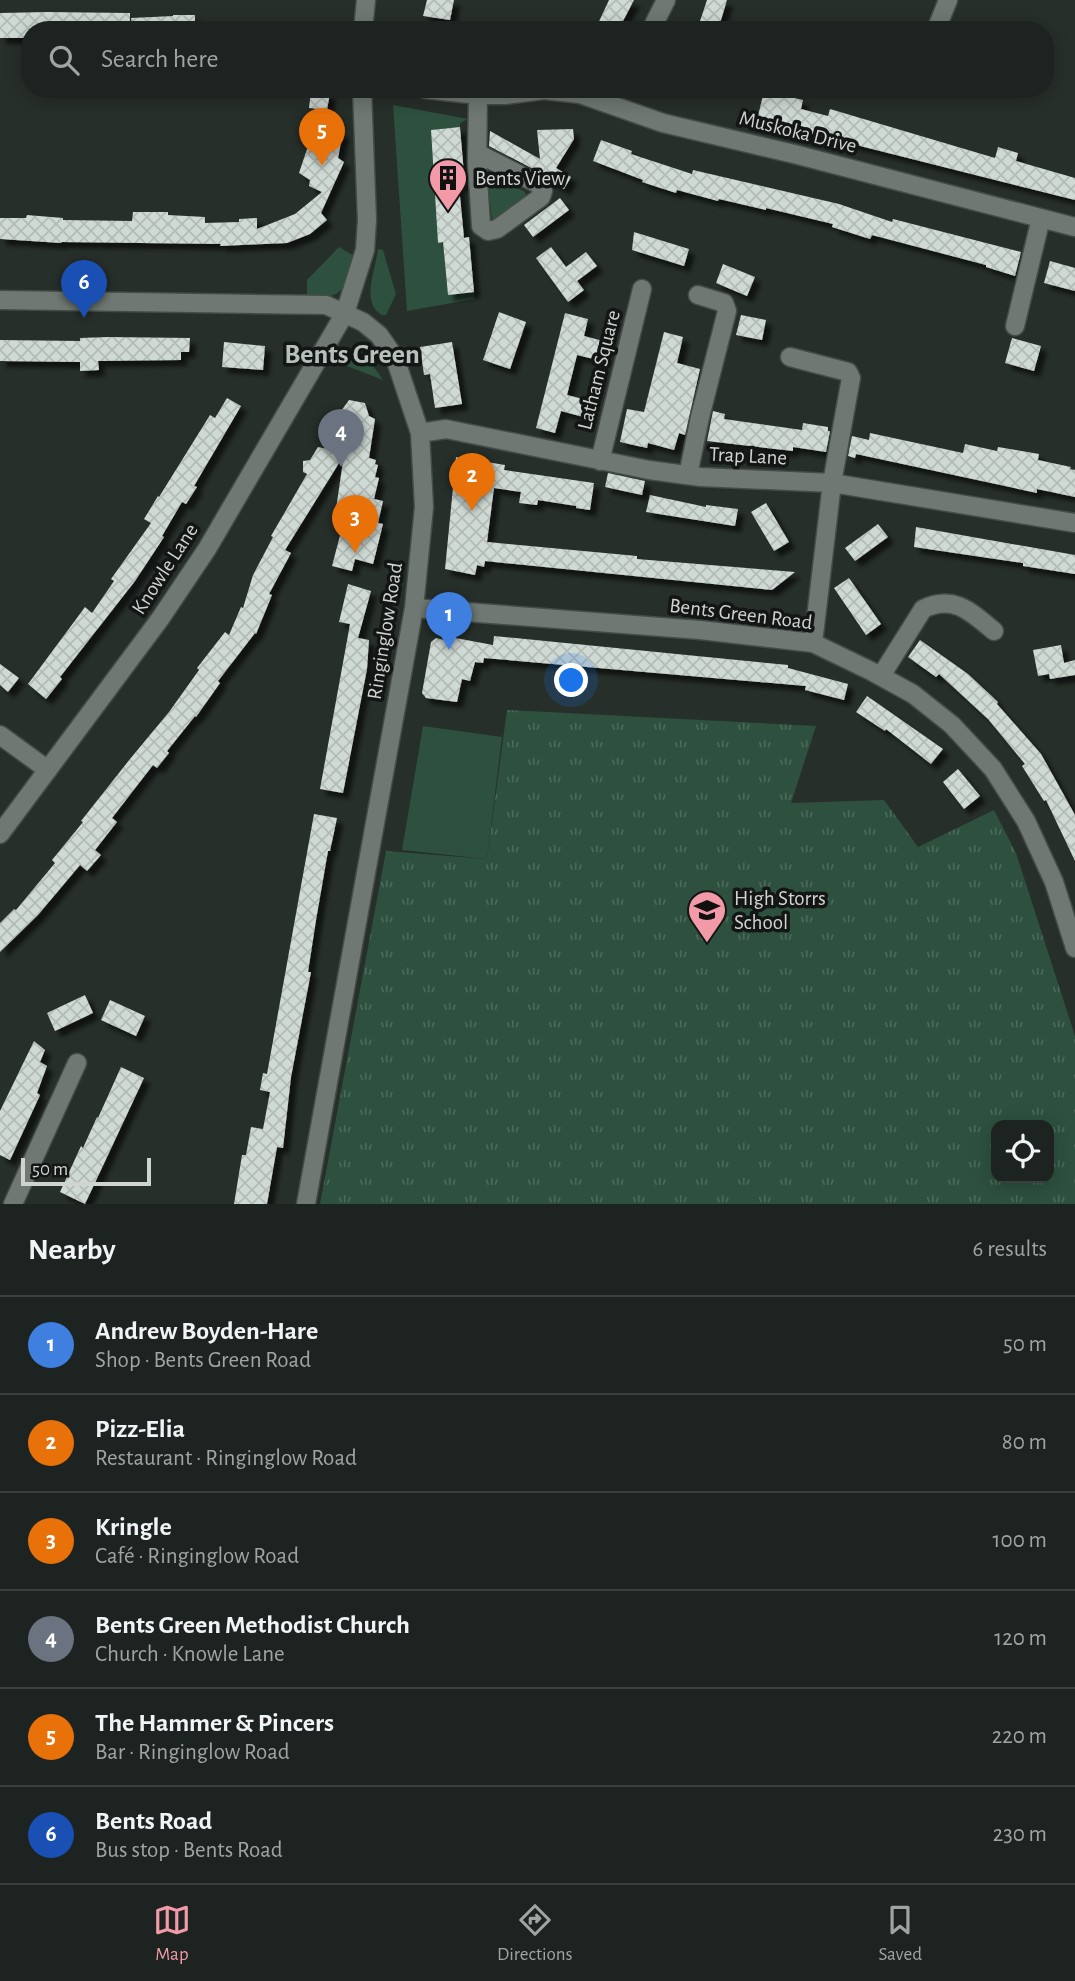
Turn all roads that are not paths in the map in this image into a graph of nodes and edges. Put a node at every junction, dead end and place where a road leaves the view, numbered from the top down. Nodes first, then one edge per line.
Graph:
1 (366, 0) edge
2 (666, 0) edge
3 (948, 0) edge
4 (364, 21) edge
5 (656, 21) edge
6 (940, 21) edge
7 (362, 98) edge
8 (478, 98) edge
9 (617, 98) edge
10 (477, 153) junction
11 (1041, 218) junction
12 (1075, 227) edge
13 (642, 289) dead end
14 (698, 295) dead end
15 (0, 300) edge
16 (345, 313) junction
17 (1015, 326) dead end
18 (790, 357) dead end
19 (420, 433) junction
20 (600, 461) junction
21 (688, 475) junction
22 (832, 484) junction
23 (1075, 523) edge
24 (414, 608) junction
25 (994, 631) dead end
26 (813, 643) junction
27 (881, 676) junction
28 (0, 735) edge
29 (48, 771) junction
30 (0, 834) edge
31 (1074, 942) edge
32 (77, 1063) dead end
33 (13, 1204) edge
34 (306, 1204) edge

1 - 4 street
2 - 5 street
3 - 6 street
7 - 16 street
8 - 10 street
9 - 11 street, Muskoka Drive
10 - 10 street
11 - 12 street, Muskoka Drive
11 - 17 street
13 - 20 street, Latham Square
14 - 21 street
15 - 16 street, Ringinglow Road
16 - 19 street, Ringinglow Road
16 - 29 street, Knowle Lane
18 - 22 street
19 - 20 street, Trap Lane
19 - 24 street, Ringinglow Road
20 - 21 street, Trap Lane
21 - 22 street, Trap Lane
22 - 23 street, Trap Lane
22 - 26 street
24 - 26 street, Bents Green Road
24 - 34 street, Ringinglow Road
25 - 27 street
26 - 27 street, Bents Green Road
27 - 31 street, Bents Green Road
28 - 29 street
29 - 30 street, Knowle Lane
32 - 33 street

